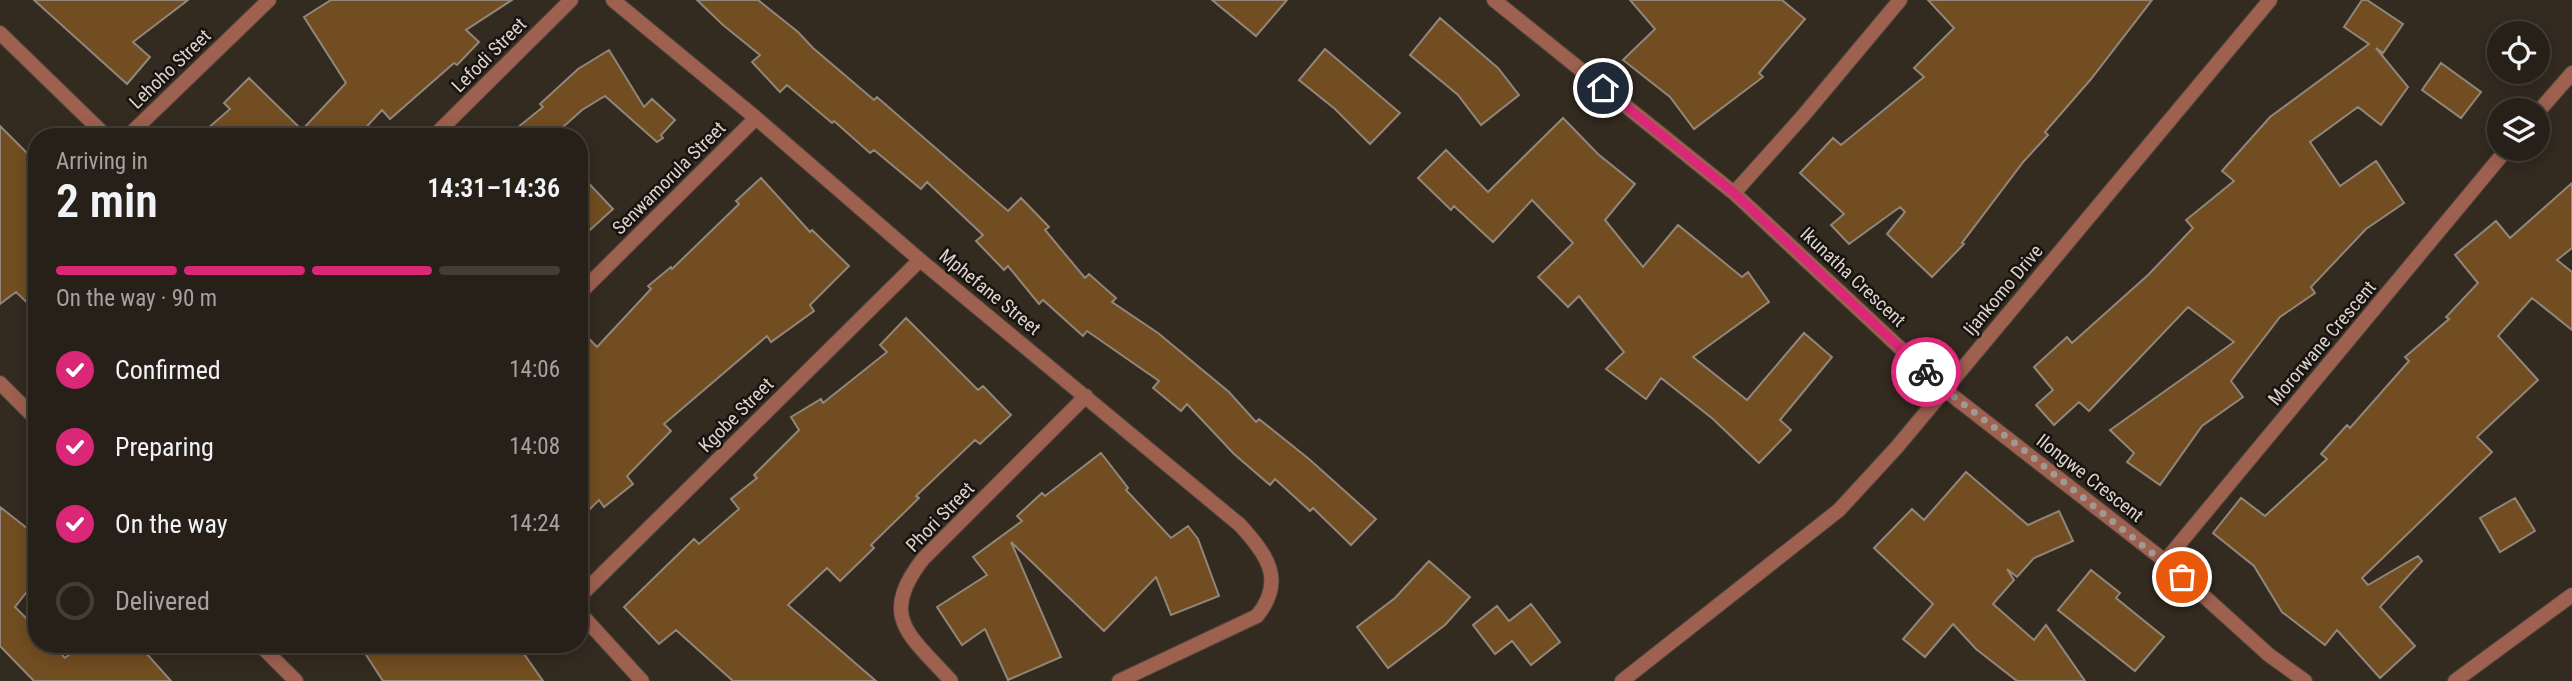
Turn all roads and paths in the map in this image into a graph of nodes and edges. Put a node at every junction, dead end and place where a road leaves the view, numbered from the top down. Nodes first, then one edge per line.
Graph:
1 (269, 0) edge
2 (571, 0) edge
3 (613, 0) edge
4 (1494, 0) edge
5 (2270, 0) edge
6 (1892, 3) edge
7 (0, 33) edge
8 (2572, 73) edge
9 (2550, 98) edge
10 (756, 118) junction
11 (98, 128) edge
12 (136, 128) edge
13 (442, 128) edge
14 (2497, 161) edge
15 (1734, 193) junction
16 (920, 260) junction
17 (588, 285) edge
18 (0, 383) edge
19 (1945, 390) junction
20 (1086, 396) junction
21 (28, 411) edge
22 (2165, 561) junction
23 (588, 588) edge
24 (2572, 595) edge
25 (588, 622) edge
26 (268, 653) edge
27 (296, 681) edge
28 (642, 681) edge
29 (951, 681) edge
30 (1119, 681) edge
31 (1622, 681) edge
32 (2305, 681) edge
33 (2455, 681) edge

1 - 12 street, Lehoho Street
2 - 13 street, Lefodi Street
3 - 10 street, Mphefane Street
4 - 15 street, Ikunatha Crescent
5 - 19 street, Ijankomo Drive
6 - 15 street
7 - 11 street
8 - 9 street
10 - 16 street, Mphefane Street
10 - 17 street, Senwamorula Street
14 - 22 street, Mororwane Crescent
15 - 19 street, Ikunatha Crescent
16 - 20 street, Mphefane Street
16 - 23 street, Kgobe Street
18 - 21 street
19 - 22 street, Ilongwe Crescent
19 - 31 street, Ijankomo Drive
20 - 29 street, Phori Street
20 - 30 street, Mphefane Street
22 - 32 street, Ilongwe Crescent
24 - 33 street
25 - 28 street
26 - 27 street

